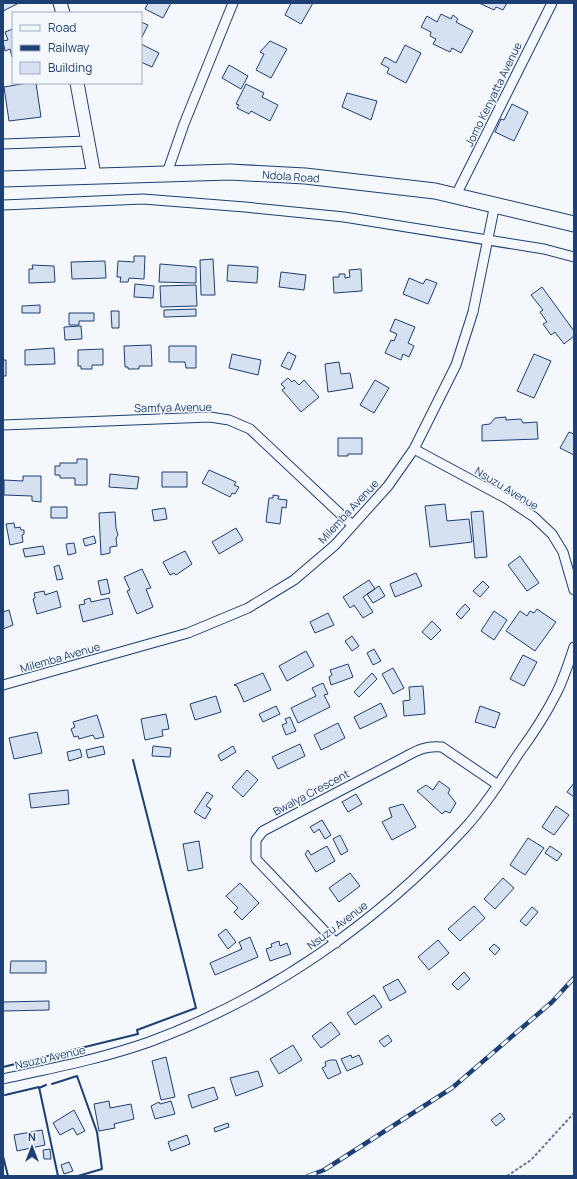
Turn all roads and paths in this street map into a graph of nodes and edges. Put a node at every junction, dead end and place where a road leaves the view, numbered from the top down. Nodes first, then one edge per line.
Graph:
1 (233, 3) edge
2 (552, 3) edge
3 (77, 84) edge
4 (87, 141) junction
5 (3, 144) edge
6 (167, 173) junction
7 (94, 175) junction
8 (3, 179) edge
9 (456, 195) junction
10 (494, 204) junction
11 (3, 205) edge
12 (574, 224) edge
13 (488, 239) junction
14 (574, 257) edge
15 (3, 425) edge
16 (414, 449) junction
17 (352, 525) junction
18 (574, 590) edge
19 (574, 647) edge
20 (3, 685) edge
21 (498, 785) junction
22 (336, 943) junction
23 (3, 1080) edge
24 (574, 1113) edge
25 (507, 1176) edge

1 - 6 street
2 - 9 street, Jomo Kenyatta Avenue
3 - 4 street
4 - 5 street
4 - 7 street
6 - 7 main road, Ndola Road
6 - 9 main road, Ndola Road
7 - 8 main road, Ndola Road
9 - 10 main road, Ndola Road
10 - 12 main road, Ndola Road
10 - 13 street, Milemba Avenue
11 - 13 street
13 - 14 street
13 - 16 street, Milemba Avenue
15 - 17 street, Samfya Avenue
16 - 17 street, Milemba Avenue
16 - 18 street, Nsuzu Avenue
17 - 20 street, Milemba Avenue
19 - 21 street, Nsuzu Avenue
21 - 22 street, Nsuzu Avenue
21 - 22 street, Bwalya Crescent
22 - 23 street, Nsuzu Avenue
24 - 25 path

